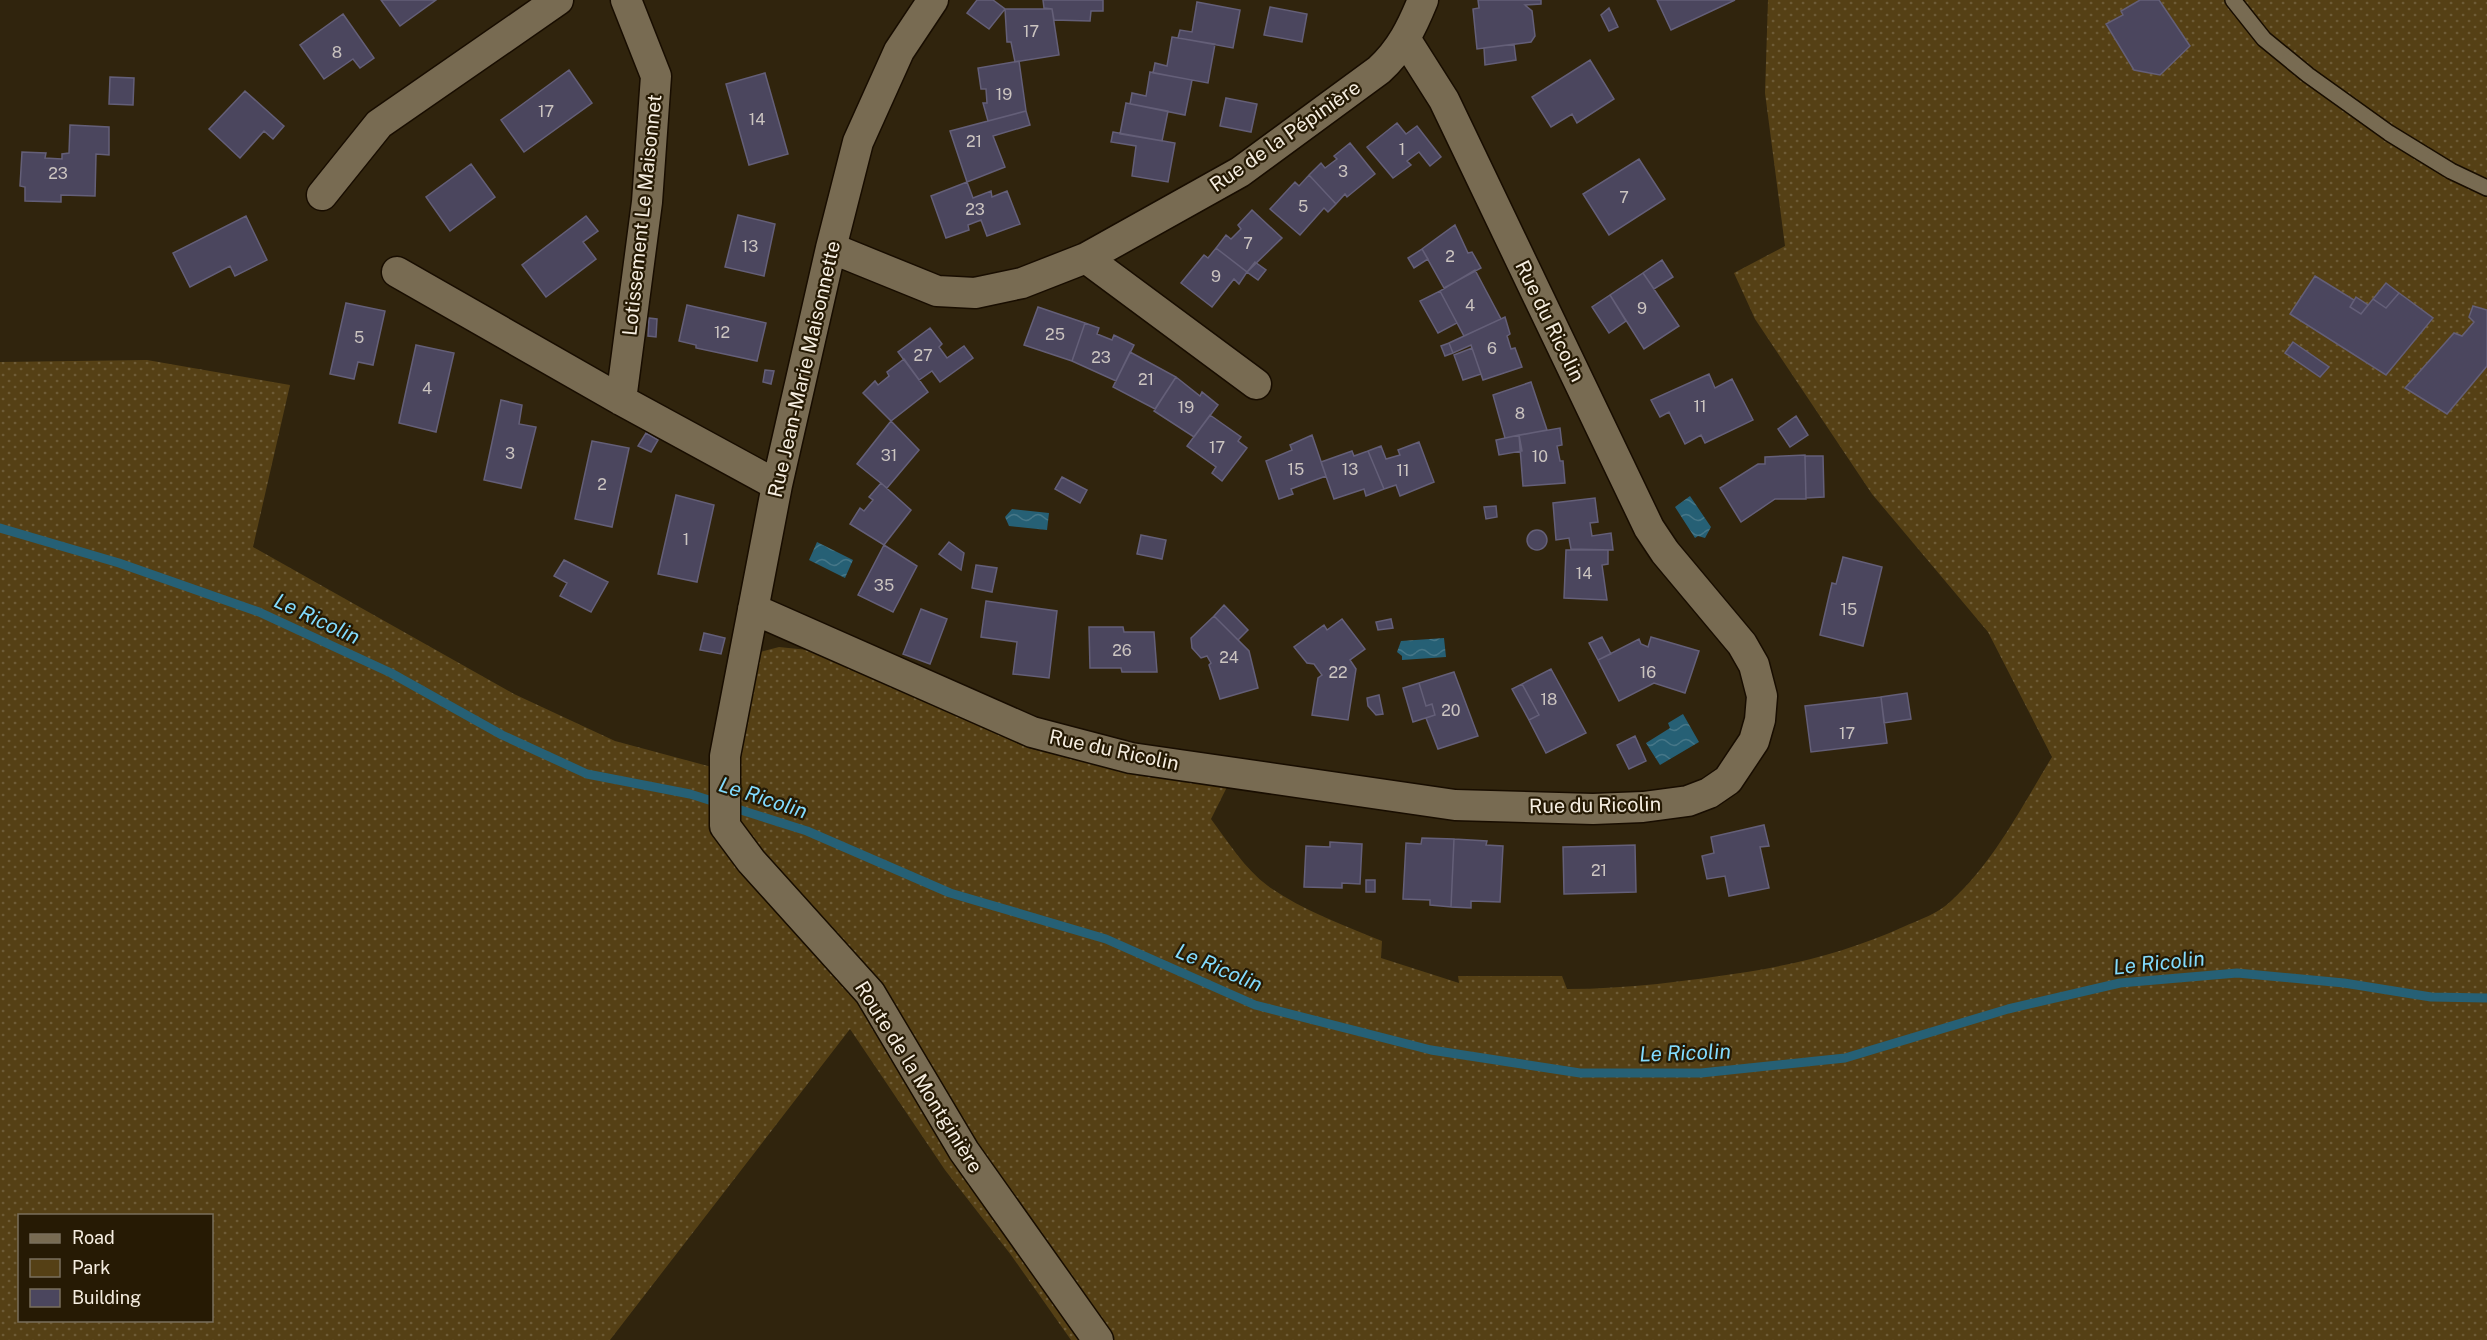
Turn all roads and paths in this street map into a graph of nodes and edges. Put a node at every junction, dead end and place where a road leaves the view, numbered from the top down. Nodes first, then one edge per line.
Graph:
1 (558, 0) edge
2 (626, 0) edge
3 (933, 0) edge
4 (1423, 0) edge
5 (2233, 0) edge
6 (1406, 40) junction
7 (2487, 188) edge
8 (322, 195) dead end
9 (831, 248) junction
10 (1086, 258) junction
11 (397, 272) dead end
12 (1256, 384) dead end
13 (621, 400) junction
14 (777, 485) junction
15 (753, 609) junction
16 (725, 826) joint
17 (1098, 1340) edge

1 - 8 street
2 - 13 street, Lotissement Le Maisonnet
3 - 9 street, Rue Jean-Marie Maisonnette
4 - 6 street, Rue de la Pépinière
5 - 7 lane
6 - 10 street, Rue de la Pépinière
6 - 15 street, Rue du Ricolin
9 - 10 street, Rue de la Pépinière
9 - 14 street, Rue Jean-Marie Maisonnette
10 - 12 street
11 - 13 street
13 - 14 street
14 - 15 street, Rue Jean-Marie Maisonnette
15 - 16 street, Rue Jean-Marie Maisonnette
16 - 17 street, Route de la Montginière

